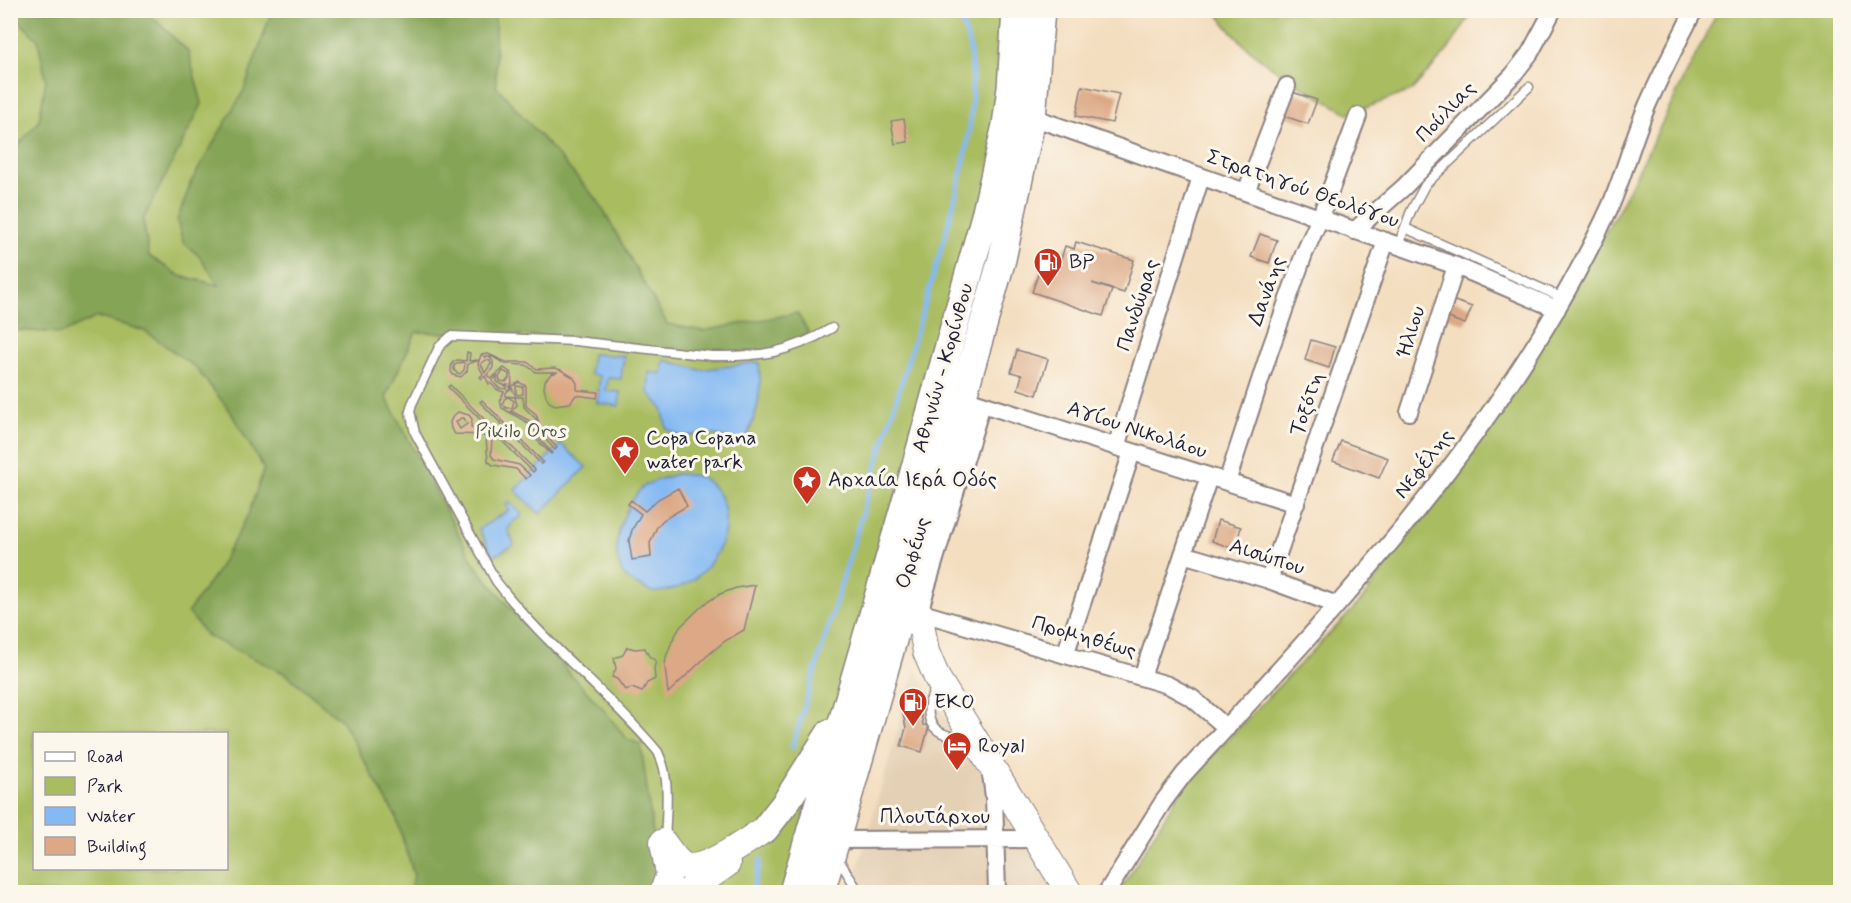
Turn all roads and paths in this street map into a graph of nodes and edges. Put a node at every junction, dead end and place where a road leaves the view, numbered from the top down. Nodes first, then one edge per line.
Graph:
1 (1016, 10) edge
2 (1041, 10) edge
3 (1553, 10) edge
4 (1694, 10) edge
5 (1287, 86) dead end
6 (1529, 87) dead end
7 (1032, 117) junction
8 (1358, 117) dead end
9 (1201, 177) junction
10 (1246, 192) junction
11 (1320, 218) junction
12 (1405, 228) junction
13 (1354, 231) junction
14 (1392, 244) junction
15 (1455, 266) junction
16 (1560, 303) junction
17 (832, 328) dead end
18 (973, 401) junction
19 (1409, 412) dead end
20 (1116, 447) junction
21 (1132, 452) junction
22 (1209, 477) junction
23 (1227, 483) junction
24 (939, 485) junction
25 (1296, 504) junction
26 (1183, 554) junction
27 (1269, 580) junction
28 (1337, 605) junction
29 (919, 612) junction
30 (1065, 655) junction
31 (1142, 677) junction
32 (844, 712) junction
33 (1227, 728) junction
34 (984, 756) junction
35 (765, 829) junction
36 (996, 839) junction
37 (1035, 839) junction
38 (663, 842) junction
39 (834, 845) junction
40 (663, 892) edge
41 (687, 892) edge
42 (793, 892) edge
43 (821, 892) edge
44 (859, 892) edge
45 (997, 892) edge
46 (1069, 892) edge
47 (1107, 892) edge

1 - 32 highway, Αθηνών - Κορίνθου
2 - 7 highway, Αθηνών - Κορίνθου
3 - 13 street, Πούλιας
4 - 16 street, Νεφέλης
5 - 10 street
6 - 12 lane
7 - 9 street, Στρατηγού Θεολόγου
7 - 18 highway, Αθηνών - Κορίνθου
8 - 11 street, Δανάης
9 - 10 street, Στρατηγού Θεολόγου
9 - 20 street, Πανδώρας
10 - 11 street, Στρατηγού Θεολόγου
11 - 13 street, Στρατηγού Θεολόγου
11 - 23 street, Δανάης
12 - 14 lane
12 - 16 lane
13 - 14 street, Στρατηγού Θεολόγου
14 - 15 street, Στρατηγού Θεολόγου
14 - 25 street, Τοξότη
15 - 16 street, Στρατηγού Θεολόγου
15 - 19 street, Ήλιου
16 - 28 street, Νεφέλης
17 - 38 lane
18 - 20 street, Αγίου Νικολάου
18 - 24 highway, Αθηνών - Κορίνθου
18 - 29 street, Ορφέως
20 - 21 street, Αγίου Νικολάου
21 - 22 street, Αγίου Νικολάου
21 - 30 street
22 - 23 street, Αγίου Νικολάου
22 - 26 street
23 - 25 street, Αγίου Νικολάου
24 - 29 highway
24 - 39 highway, Αθηνών - Κορίνθου
25 - 27 street, Τοξότη
26 - 27 street, Αισώπου
26 - 31 street
27 - 28 street, Αισώπου
28 - 33 street, Νεφέλης
29 - 30 street, Προμηθέως
29 - 34 main road
30 - 31 street, Προμηθέως
31 - 33 street, Προμηθέως
32 - 35 highway
32 - 42 highway, Αθηνών - Κορίνθου
33 - 47 street, Νεφέλης
34 - 36 street
34 - 37 main road
35 - 38 main road
35 - 41 main road
36 - 37 street, Πλουτάρχου
36 - 39 street, Πλουτάρχου
36 - 45 street
37 - 46 main road
38 - 40 main road
39 - 43 highway, Αθηνών - Κορίνθου
39 - 44 lane

